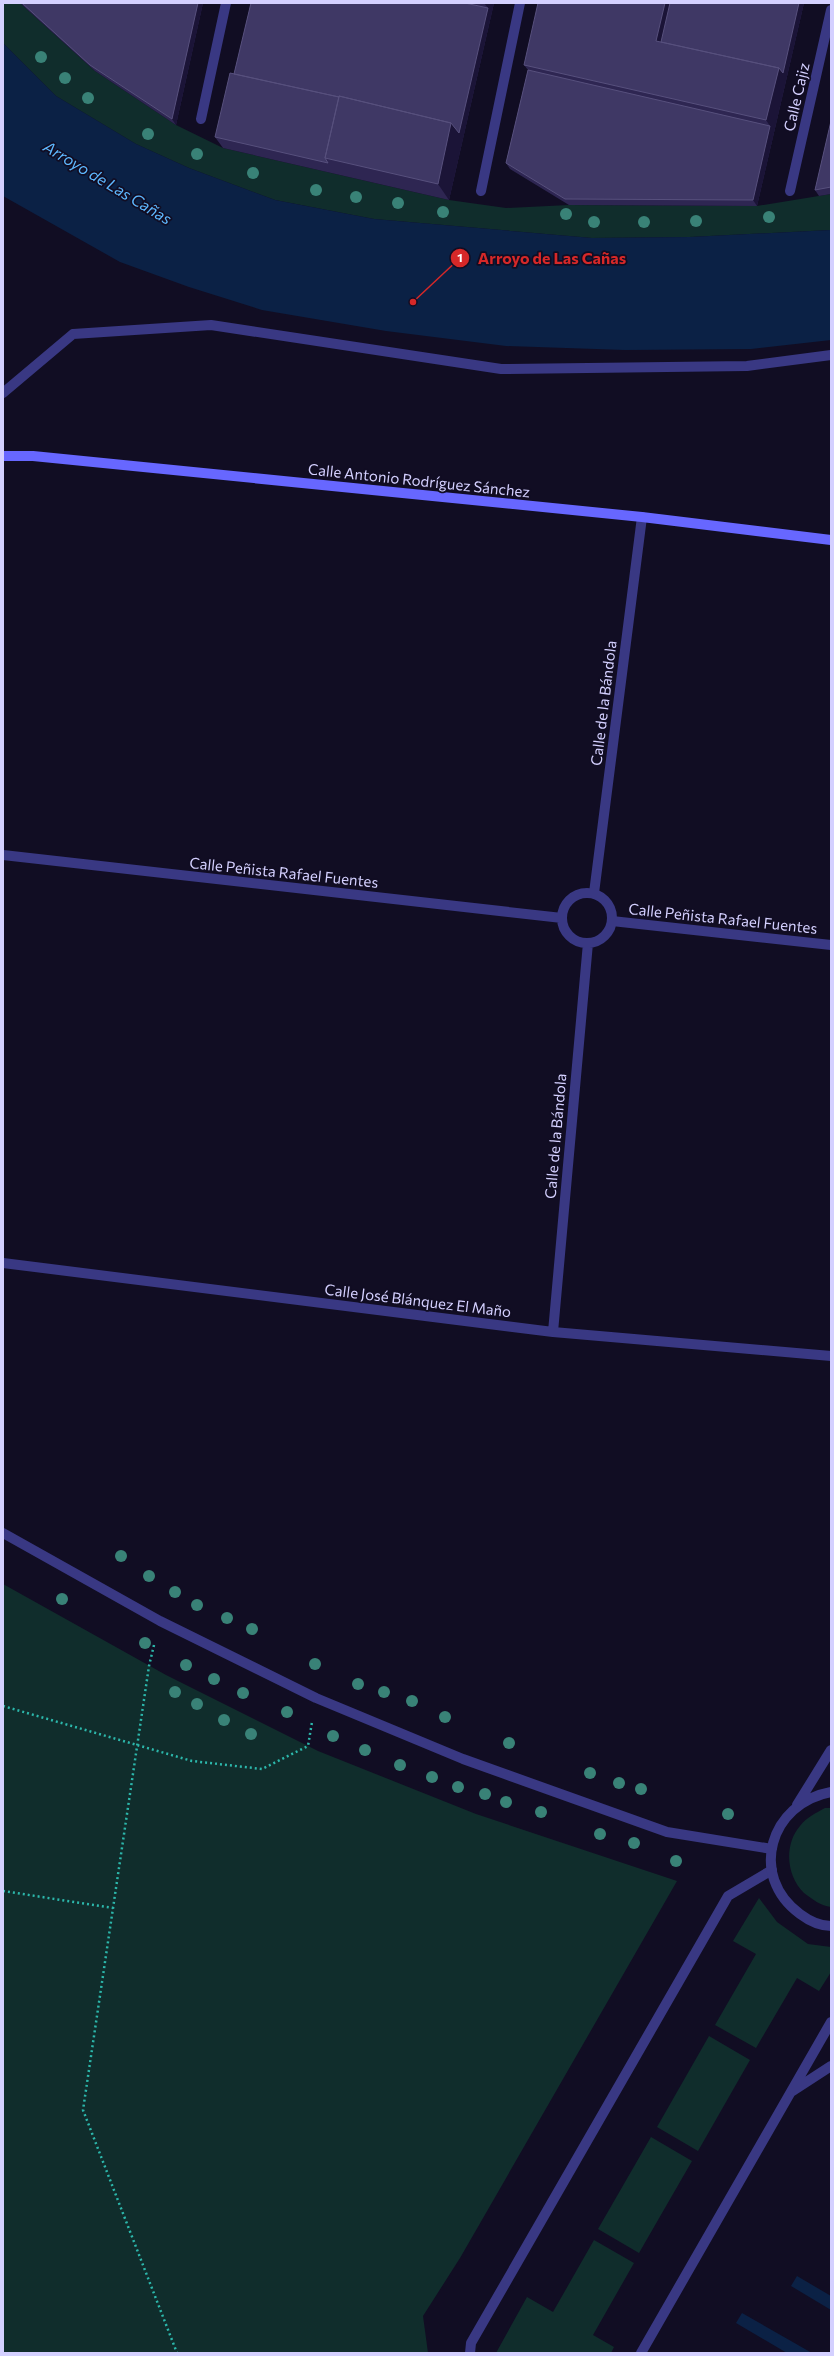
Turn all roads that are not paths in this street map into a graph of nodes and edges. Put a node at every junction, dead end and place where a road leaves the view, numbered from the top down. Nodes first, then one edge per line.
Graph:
1 (226, 3) edge
2 (520, 3) edge
3 (831, 10) edge
4 (201, 119) dead end
5 (481, 191) dead end
6 (790, 191) dead end
7 (831, 355) edge
8 (3, 393) edge
9 (3, 456) edge
10 (642, 517) junction
11 (831, 540) edge
12 (3, 855) edge
13 (594, 893) junction
14 (562, 918) junction
15 (612, 922) junction
16 (588, 943) junction
17 (831, 945) edge
18 (3, 1263) edge
19 (553, 1332) junction
20 (831, 1356) edge
21 (3, 1533) edge
22 (831, 1750) edge
23 (831, 1792) edge
24 (797, 1805) junction
25 (772, 1849) junction
26 (772, 1870) junction
27 (831, 1926) edge
28 (831, 2022) edge
29 (831, 2066) edge
30 (788, 2094) junction
31 (470, 2353) edge
32 (641, 2353) edge

1 - 4 street
2 - 5 street
3 - 6 street, Calle Cajiz
7 - 8 street
9 - 10 main road, Calle Antonio Rodríguez Sánchez
10 - 11 main road, Calle Antonio Rodríguez Sánchez
10 - 13 street, Calle de la Bándola
12 - 14 street, Calle Peñista Rafael Fuentes
13 - 14 street
13 - 15 street
14 - 16 street
15 - 16 street
15 - 17 street, Calle Peñista Rafael Fuentes
16 - 19 street, Calle de la Bándola
18 - 19 street, Calle José Blánquez El Maño
19 - 20 street, Calle José Blánquez El Maño
21 - 25 street
22 - 24 street
23 - 24 street
24 - 25 street
25 - 26 street
26 - 27 street
26 - 31 street
28 - 30 street
29 - 30 street
30 - 32 street

